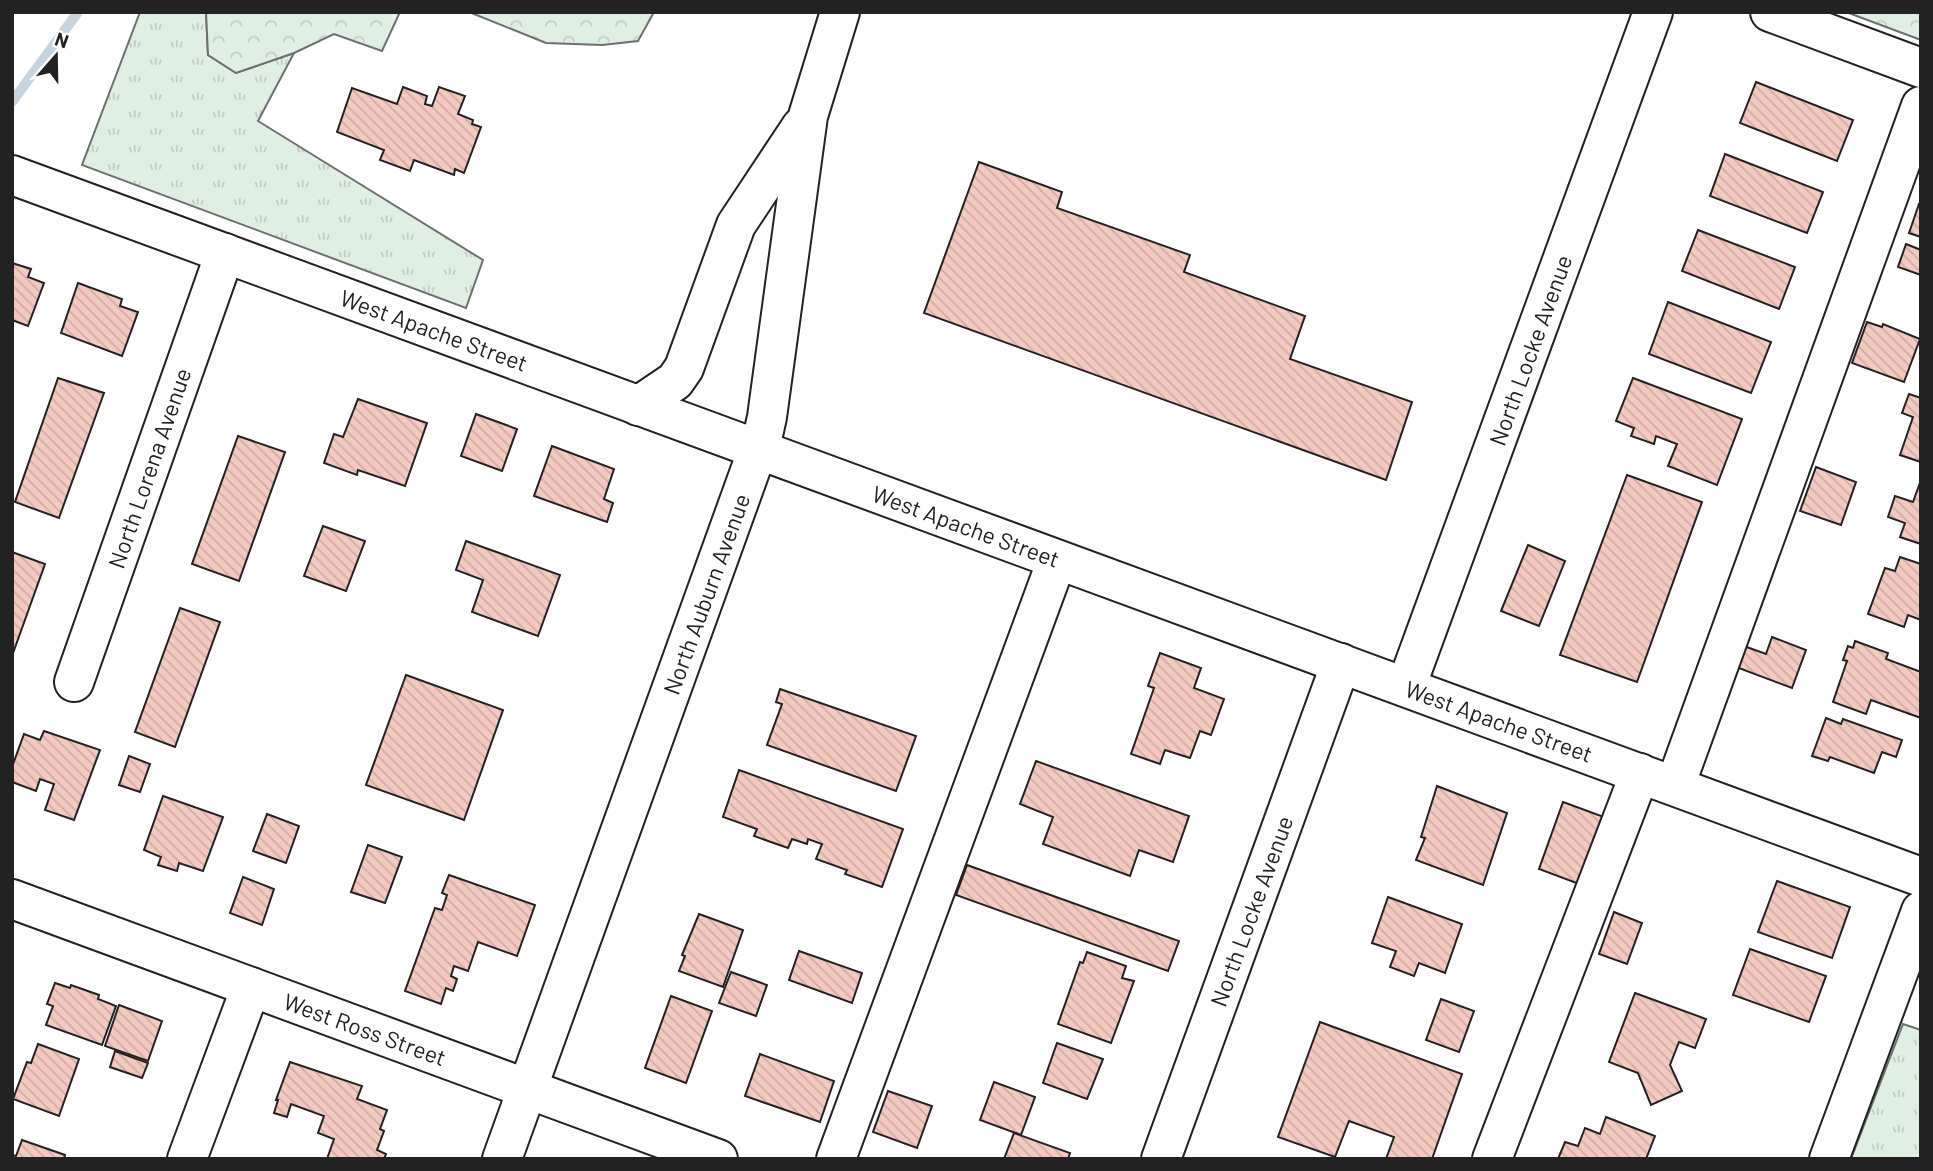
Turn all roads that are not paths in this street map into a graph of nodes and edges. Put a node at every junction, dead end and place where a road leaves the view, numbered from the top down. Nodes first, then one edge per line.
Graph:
1 (840, 12) edge
2 (1653, 12) edge
3 (1770, 12) edge
4 (1921, 68) edge
5 (1921, 106) edge
6 (808, 116) junction
7 (12, 175) edge
8 (225, 253) junction
9 (638, 406) junction
10 (758, 450) junction
11 (1057, 560) junction
12 (1340, 663) junction
13 (74, 682) dead end
14 (1406, 687) junction
15 (1658, 780) junction
16 (1921, 877) edge
17 (12, 899) edge
18 (1921, 911) edge
19 (251, 987) junction
20 (528, 1088) junction
21 (187, 1159) edge
22 (502, 1159) edge
23 (718, 1159) edge
24 (836, 1159) edge
25 (1161, 1159) edge
26 (1492, 1159) edge
27 (1829, 1159) edge

1 - 6 main road, North Auburn Avenue
2 - 14 main road, North Locke Avenue
3 - 4 main road
5 - 15 main road
6 - 9 main road
6 - 10 main road, North Auburn Avenue
7 - 8 main road, West Apache Street
8 - 9 main road, West Apache Street
8 - 13 main road, North Lorena Avenue
9 - 10 main road, West Apache Street
10 - 11 main road, West Apache Street
10 - 20 main road, North Auburn Avenue
11 - 12 main road, West Apache Street
11 - 24 main road
12 - 14 main road, West Apache Street
12 - 25 main road, North Locke Avenue
14 - 15 main road, West Apache Street
15 - 16 main road, West Apache Street
15 - 26 main road
17 - 19 main road, West Ross Street
18 - 27 main road
19 - 20 main road, West Ross Street
19 - 21 main road
20 - 22 main road, North Auburn Avenue
20 - 23 main road, West Ross Street

